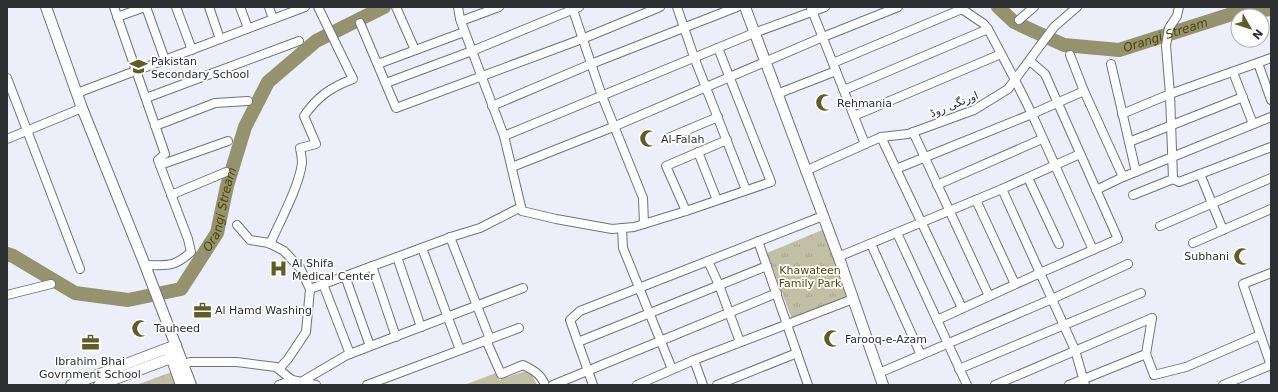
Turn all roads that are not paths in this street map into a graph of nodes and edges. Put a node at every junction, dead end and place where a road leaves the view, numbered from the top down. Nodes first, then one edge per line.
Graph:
1 (46, 7) edge
2 (114, 7) edge
3 (146, 7) edge
4 (176, 7) edge
5 (209, 7) edge
6 (240, 7) edge
7 (269, 7) edge
8 (302, 7) edge
9 (318, 7) edge
10 (396, 7) edge
11 (458, 7) edge
12 (499, 7) edge
13 (660, 7) edge
14 (677, 7) edge
15 (737, 7) edge
16 (744, 7) edge
17 (825, 7) edge
18 (898, 7) edge
19 (1034, 7) edge
20 (1077, 7) edge
21 (1179, 7) edge
22 (574, 8) edge
23 (961, 8) edge
24 (812, 9) edge
25 (117, 17) junction
26 (273, 19) junction
27 (1019, 20) dead end
28 (461, 21) junction
29 (360, 23) dead end
30 (248, 28) junction
31 (684, 28) junction
32 (988, 29) junction
33 (464, 32) junction
34 (754, 33) junction
35 (823, 37) junction
36 (220, 39) junction
37 (582, 39) junction
38 (299, 41) dead end
39 (718, 48) junction
40 (192, 50) junction
41 (415, 50) junction
42 (472, 52) junction
43 (1001, 54) junction
44 (1070, 55) dead end
45 (694, 57) junction
46 (1271, 58) edge
47 (165, 60) junction
48 (1030, 61) junction
49 (765, 62) junction
50 (1258, 63) junction
51 (378, 64) junction
52 (591, 64) junction
53 (1111, 64) dead end
54 (835, 67) junction
55 (136, 70) junction
56 (1233, 72) junction
57 (481, 77) junction
58 (730, 77) junction
59 (7, 78) edge
60 (1015, 80) junction
61 (386, 83) junction
62 (706, 88) junction
63 (9, 89) edge
64 (844, 90) junction
65 (1084, 91) junction
66 (77, 93) junction
67 (777, 94) junction
68 (1170, 94) junction
69 (602, 96) junction
70 (1242, 97) junction
71 (146, 98) junction
72 (1271, 100) edge
73 (248, 101) dead end
74 (1057, 102) junction
75 (492, 106) junction
76 (82, 108) junction
77 (1032, 114) junction
78 (1122, 114) junction
79 (854, 116) junction
80 (718, 117) junction
81 (1271, 117) edge
82 (1253, 124) junction
83 (1171, 125) junction
84 (155, 126) junction
85 (613, 127) junction
86 (27, 132) junction
87 (913, 132) junction
88 (504, 136) junction
89 (881, 137) junction
90 (668, 138) dead end
91 (7, 139) edge
92 (1042, 139) junction
93 (727, 140) junction
94 (228, 142) dead end
95 (1129, 142) junction
96 (865, 144) junction
97 (1271, 147) edge
98 (698, 152) junction
99 (1080, 154) junction
100 (924, 157) junction
101 (1171, 158) junction
102 (160, 165) junction
103 (1054, 166) junction
104 (512, 167) junction
105 (896, 169) junction
106 (805, 171) junction
107 (226, 172) dead end
108 (1136, 172) junction
109 (1200, 174) junction
110 (1123, 177) junction
111 (1028, 178) junction
112 (1271, 178) edge
113 (1173, 179) junction
114 (937, 185) junction
115 (1002, 189) junction
116 (746, 190) junction
117 (1096, 190) junction
118 (171, 195) junction
119 (1133, 195) dead end
120 (717, 200) junction
121 (976, 200) junction
122 (1211, 204) junction
123 (521, 206) junction
124 (1271, 209) edge
125 (686, 211) junction
126 (949, 211) junction
127 (822, 216) junction
128 (922, 223) junction
129 (644, 224) junction
130 (237, 225) dead end
131 (1160, 226) dead end
132 (622, 228) junction
133 (1223, 230) junction
134 (897, 232) junction
135 (450, 237) junction
136 (758, 241) junction
137 (1193, 243) dead end
138 (270, 244) junction
139 (870, 244) junction
140 (1059, 244) dead end
141 (422, 248) junction
142 (1093, 250) junction
143 (397, 257) junction
144 (838, 257) junction
145 (708, 261) junction
146 (144, 263) junction
147 (1128, 264) dead end
148 (372, 266) junction
149 (767, 266) junction
150 (80, 269) dead end
151 (1040, 273) junction
152 (1271, 273) edge
153 (345, 276) junction
154 (51, 284) dead end
155 (323, 284) junction
156 (1016, 284) junction
157 (719, 285) junction
158 (523, 288) dead end
159 (640, 288) junction
160 (310, 290) junction
161 (777, 293) junction
162 (1141, 293) dead end
163 (7, 295) edge
164 (989, 296) junction
165 (1052, 298) junction
166 (853, 299) junction
167 (477, 307) junction
168 (962, 308) junction
169 (729, 312) junction
170 (650, 313) junction
171 (448, 318) junction
172 (937, 320) junction
173 (788, 324) junction
174 (1064, 325) junction
175 (421, 327) junction
176 (519, 328) dead end
177 (1260, 335) junction
178 (396, 337) junction
179 (488, 339) junction
180 (661, 340) junction
181 (578, 342) junction
182 (740, 342) junction
183 (948, 344) junction
184 (370, 346) junction
185 (460, 350) junction
186 (1075, 350) junction
187 (173, 351) junction
188 (798, 353) junction
189 (350, 354) junction
190 (1146, 354) junction
191 (921, 355) junction
192 (694, 360) junction
193 (183, 365) junction
194 (1271, 365) edge
195 (278, 369) junction
196 (672, 369) junction
197 (960, 369) junction
198 (588, 370) junction
199 (880, 381) edge
200 (296, 382) edge
201 (1084, 382) edge
202 (110, 383) edge
203 (805, 384) edge
204 (71, 385) edge
205 (99, 385) edge
206 (181, 385) edge
207 (191, 385) edge
208 (279, 385) edge
209 (316, 385) edge
210 (367, 385) edge
211 (545, 385) edge
212 (553, 385) edge
213 (593, 385) edge
214 (637, 385) edge
215 (703, 385) edge
216 (717, 385) edge
217 (967, 385) edge
218 (996, 385) edge
219 (1069, 385) edge
220 (1224, 385) edge

1 - 66 main road
2 - 25 street
3 - 25 street
3 - 47 street
4 - 40 street
5 - 36 street
6 - 30 street
7 - 26 street
8 - 26 street
9 - 138 street
10 - 41 street
11 - 28 street
12 - 28 street
13 - 37 street
14 - 31 street
15 - 31 street
16 - 34 main road
17 - 24 street
18 - 35 street
19 - 27 street
20 - 48 street, اورنگی روڈ
21 - 68 street
22 - 37 street
22 - 42 street
23 - 32 street
23 - 54 street
24 - 34 street
24 - 35 street
25 - 55 street
26 - 30 street
28 - 33 street
29 - 51 street
30 - 36 street
31 - 45 street
31 - 52 street
32 - 43 street
32 - 64 street
33 - 41 street
33 - 42 street
34 - 39 street
34 - 49 main road
35 - 49 street
35 - 54 street
36 - 40 street
37 - 52 street
37 - 57 street
38 - 71 street
39 - 45 street
39 - 58 street
40 - 47 street
41 - 51 street
42 - 57 street
42 - 61 street
43 - 60 street
43 - 79 street
44 - 65 street
45 - 62 street
45 - 69 street
46 - 50 street
47 - 55 street
48 - 60 street, اورنگی روڈ
48 - 74 street
49 - 58 street
49 - 67 main road
50 - 56 street
50 - 72 street
51 - 61 street
52 - 69 street
52 - 75 street
53 - 78 street
54 - 64 street
54 - 67 street
55 - 66 street
55 - 71 street
56 - 68 street
56 - 70 street
57 - 61 street
57 - 75 street
58 - 62 street
58 - 116 street
59 - 63 street
60 - 77 street
60 - 87 street, اورنگی روڈ
62 - 80 street
62 - 85 street
63 - 86 street
64 - 79 street
65 - 74 street
65 - 110 street
66 - 76 main road
67 - 106 main road
68 - 78 street
68 - 83 street
69 - 85 street
69 - 88 street
70 - 82 street
70 - 83 street
71 - 84 street
73 - 84 street
74 - 77 street
74 - 99 street
75 - 88 street
76 - 86 street
76 - 146 main road
77 - 92 street
77 - 100 street
78 - 95 street
79 - 96 street
80 - 90 street
80 - 93 street
81 - 82 street
82 - 101 street
83 - 95 street
83 - 101 street
84 - 102 street
85 - 104 street
85 - 129 street
86 - 91 street
86 - 150 street
87 - 89 street, اورنگی روڈ
87 - 100 street
88 - 104 street
89 - 96 street, اورنگی روڈ
89 - 105 street
92 - 103 street
92 - 114 street
93 - 98 street
93 - 116 street
94 - 102 street
95 - 108 street
96 - 106 street, اورنگی روڈ
97 - 109 street
98 - 120 street
98 - 125 street
99 - 103 street
99 - 117 street
100 - 105 street
100 - 114 street
101 - 108 street
101 - 113 street
102 - 118 street
103 - 111 street
103 - 142 street
104 - 123 street
105 - 128 street
106 - 127 main road
107 - 118 street
108 - 110 street
109 - 113 street
109 - 122 street
110 - 117 street
111 - 115 street
111 - 140 street
112 - 122 street
113 - 119 street
114 - 126 street
115 - 121 street
115 - 151 street
116 - 120 street
117 - 142 street
118 - 146 street
120 - 125 street
121 - 126 street
121 - 156 street
122 - 131 street
122 - 133 street
123 - 132 street
123 - 135 street
124 - 133 street
125 - 129 street
126 - 128 street
126 - 164 street
127 - 136 street
127 - 144 main road
128 - 134 street
128 - 168 street
129 - 132 street
130 - 138 street
132 - 159 street
133 - 137 street
134 - 139 street
134 - 172 street
135 - 141 street
135 - 167 street
136 - 145 street
136 - 149 street
138 - 160 street
139 - 144 street
139 - 191 street
141 - 143 street
141 - 171 street
142 - 151 street
143 - 148 street
143 - 175 street
144 - 166 main road
145 - 157 street
145 - 159 street
146 - 187 main road
147 - 165 street
148 - 153 street
148 - 178 street
149 - 157 street
149 - 161 street
151 - 156 street
151 - 165 street
152 - 177 street
153 - 155 street
153 - 184 street
154 - 163 street
155 - 160 street
155 - 189 street
156 - 164 street
157 - 169 street
157 - 170 street
158 - 167 street
159 - 170 street
159 - 181 street
160 - 195 street
161 - 169 street
161 - 173 street
162 - 174 street
164 - 168 street
165 - 174 street
165 - 183 street
166 - 173 street
166 - 199 main road
167 - 171 street
167 - 179 street
168 - 172 street
169 - 180 street
169 - 182 street
170 - 180 street
170 - 181 street
171 - 175 street
171 - 185 street
172 - 183 street
173 - 182 street
173 - 188 street
174 - 186 street
174 - 197 street
175 - 178 street
176 - 179 street
177 - 190 street
177 - 194 street
178 - 184 street
179 - 185 street
179 - 211 street
180 - 196 street
180 - 198 street
181 - 198 street
182 - 192 street
183 - 191 street
183 - 197 street
184 - 189 street
185 - 210 street
186 - 190 street
186 - 201 street
186 - 218 street
187 - 193 main road
187 - 202 main road
187 - 204 main road
187 - 206 main road
188 - 203 street
188 - 216 street
189 - 200 street
190 - 201 street
191 - 199 street
192 - 196 street
192 - 215 street
193 - 195 street
193 - 207 main road
194 - 220 street
195 - 200 street
196 - 214 street
197 - 217 street
198 - 212 street
198 - 213 street
200 - 208 street
200 - 209 street
201 - 219 street
202 - 205 main road

